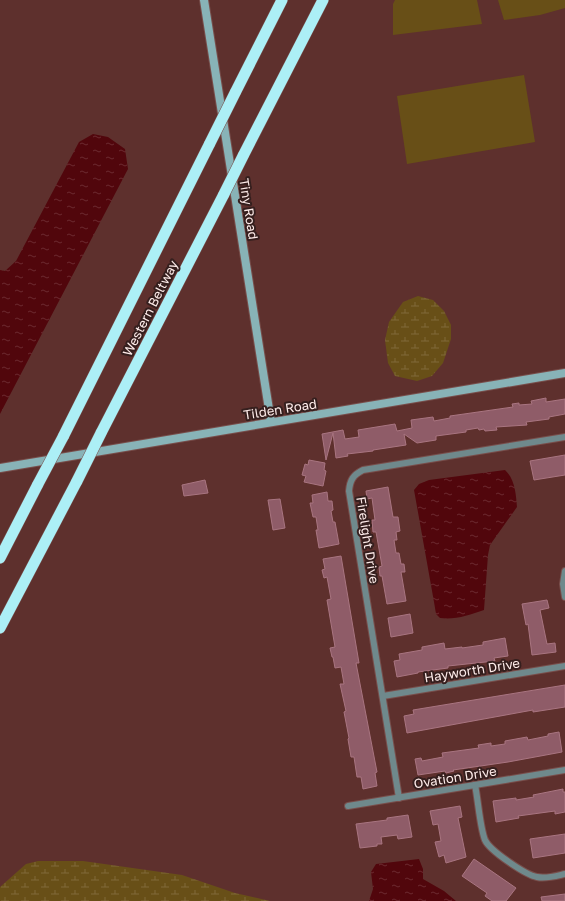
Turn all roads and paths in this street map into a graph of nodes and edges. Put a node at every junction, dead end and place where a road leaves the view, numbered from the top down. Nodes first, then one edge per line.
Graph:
1 (204, 0) edge
2 (282, 0) edge
3 (323, 0) edge
4 (565, 373) edge
5 (271, 422) junction
6 (565, 437) edge
7 (0, 468) edge
8 (0, 558) edge
9 (565, 571) edge
10 (565, 597) edge
11 (0, 628) edge
12 (565, 666) edge
13 (383, 696) junction
14 (565, 770) edge
15 (475, 785) junction
16 (399, 798) junction
17 (348, 806) dead end
18 (565, 874) edge

1 - 5 street, Tiny Road
2 - 8 highway, Western Beltway, bridge
3 - 11 highway, Western Beltway, bridge
4 - 5 street, Tilden Road
5 - 7 street, Tilden Road
6 - 13 street, Firelight Drive
9 - 10 street
12 - 13 street, Hayworth Drive
13 - 16 street, Firelight Drive
14 - 15 street, Ovation Drive
15 - 16 street, Ovation Drive
15 - 18 street
16 - 17 street, Ovation Drive

